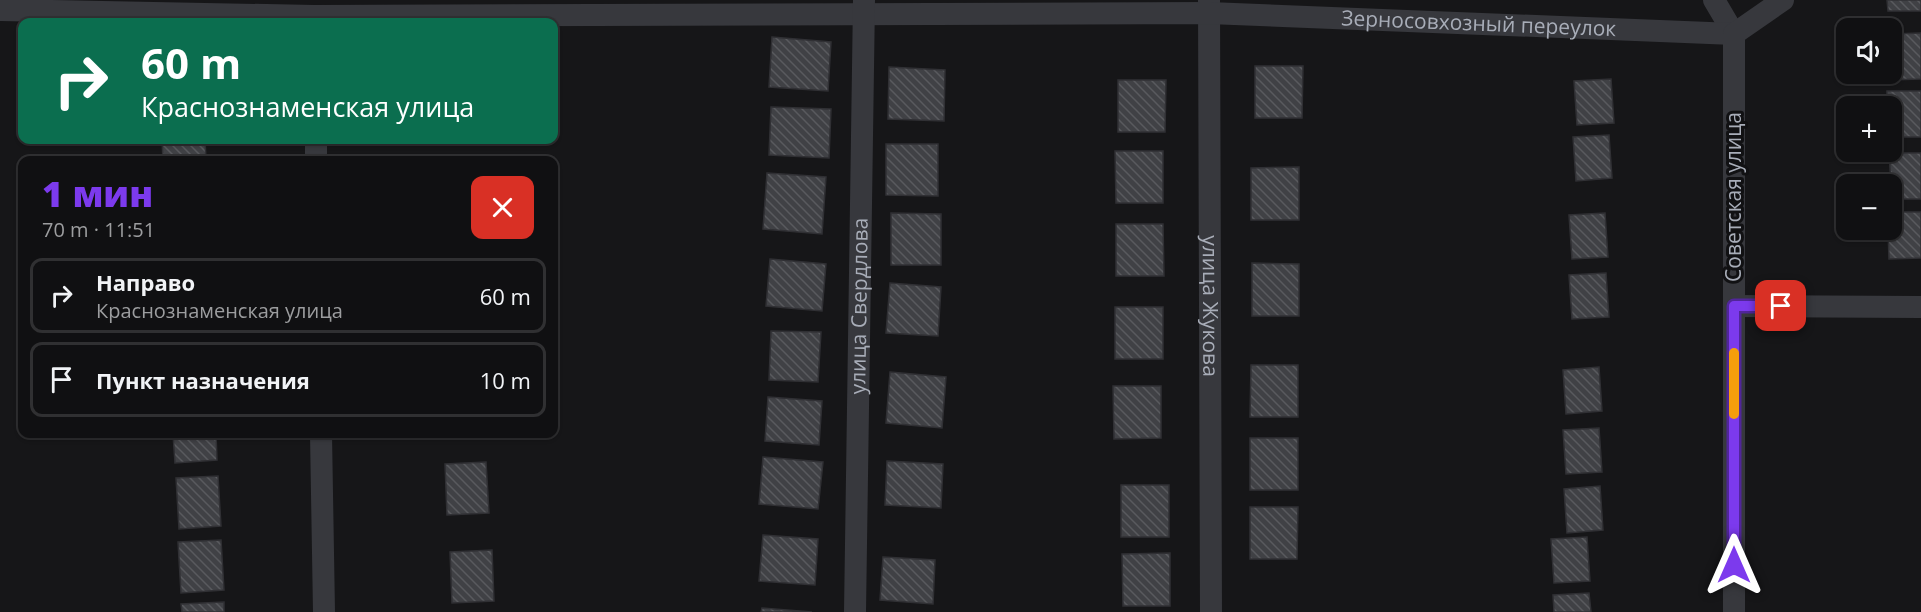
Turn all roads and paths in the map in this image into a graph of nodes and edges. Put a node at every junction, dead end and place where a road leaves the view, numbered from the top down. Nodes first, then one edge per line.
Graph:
1 (1714, 0) edge
2 (1782, 0) edge
3 (1209, 6) edge
4 (864, 7) edge
5 (0, 10) edge
6 (314, 13) edge
7 (1734, 34) junction
8 (1734, 306) junction
9 (1921, 307) edge
10 (321, 438) edge
11 (324, 612) edge
12 (855, 612) edge
13 (1211, 612) edge
14 (1734, 612) edge

1 - 7 street
2 - 7 street
3 - 4 street, Зерносовхозный переулок
3 - 7 street, Зерносовхозный переулок
3 - 13 street, улица Жукова
4 - 6 street, Зерносовхозный переулок
4 - 12 street, улица Свердлова
5 - 6 street, Зерносовхозный переулок
7 - 8 street, Советская улица
8 - 9 street
8 - 14 street, Советская улица
10 - 11 street

